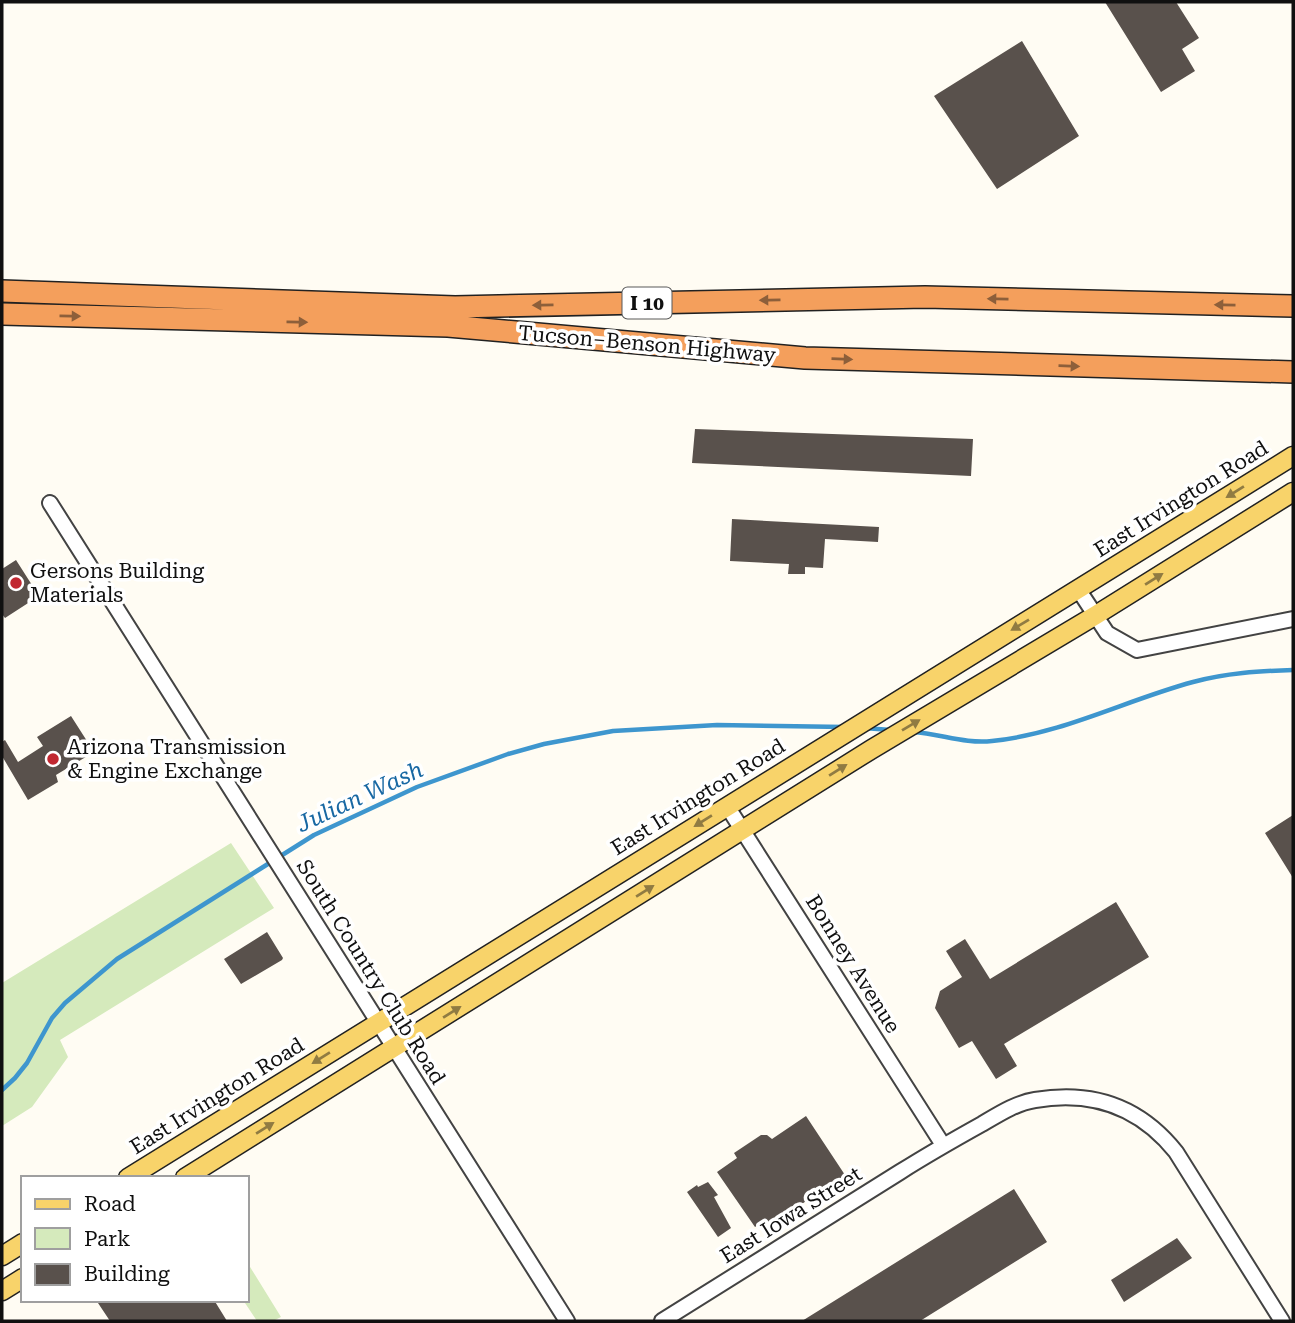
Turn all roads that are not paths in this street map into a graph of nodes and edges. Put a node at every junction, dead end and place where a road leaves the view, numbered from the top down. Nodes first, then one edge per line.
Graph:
1 (2, 291) edge
2 (1293, 306) edge
3 (2, 314) edge
4 (1292, 372) edge
5 (1293, 456) edge
6 (1293, 492) edge
7 (50, 503) dead end
8 (1078, 589) junction
9 (1096, 615) junction
10 (1293, 619) edge
11 (727, 806) junction
12 (742, 830) junction
13 (379, 1023) junction
14 (394, 1048) junction
15 (943, 1145) junction
16 (131, 1176) edge
17 (188, 1176) edge
18 (21, 1244) edge
19 (2, 1256) edge
20 (21, 1279) edge
21 (2, 1291) edge
22 (567, 1321) edge
23 (662, 1321) edge
24 (1282, 1321) edge

2 -> 1 highway, Tucson–Benson Highway / I 10
3 -> 4 highway, Tucson–Benson Highway / I 10
5 -> 8 main road, East Irvington Road
9 -> 6 main road
7 - 13 street, South Country Club Road
8 - 9 street
8 -> 11 main road, East Irvington Road
9 - 10 street
12 -> 9 main road
11 - 12 street, Bonney Avenue
11 -> 13 main road, East Irvington Road
14 -> 12 main road
12 - 15 street, Bonney Avenue
13 - 14 street, South Country Club Road
13 -> 16 main road, East Irvington Road
17 -> 14 main road
14 - 22 street, South Country Club Road
15 - 23 street, East Iowa Street
15 - 24 street, East Iowa Street
18 - 19 main road
20 - 21 main road

